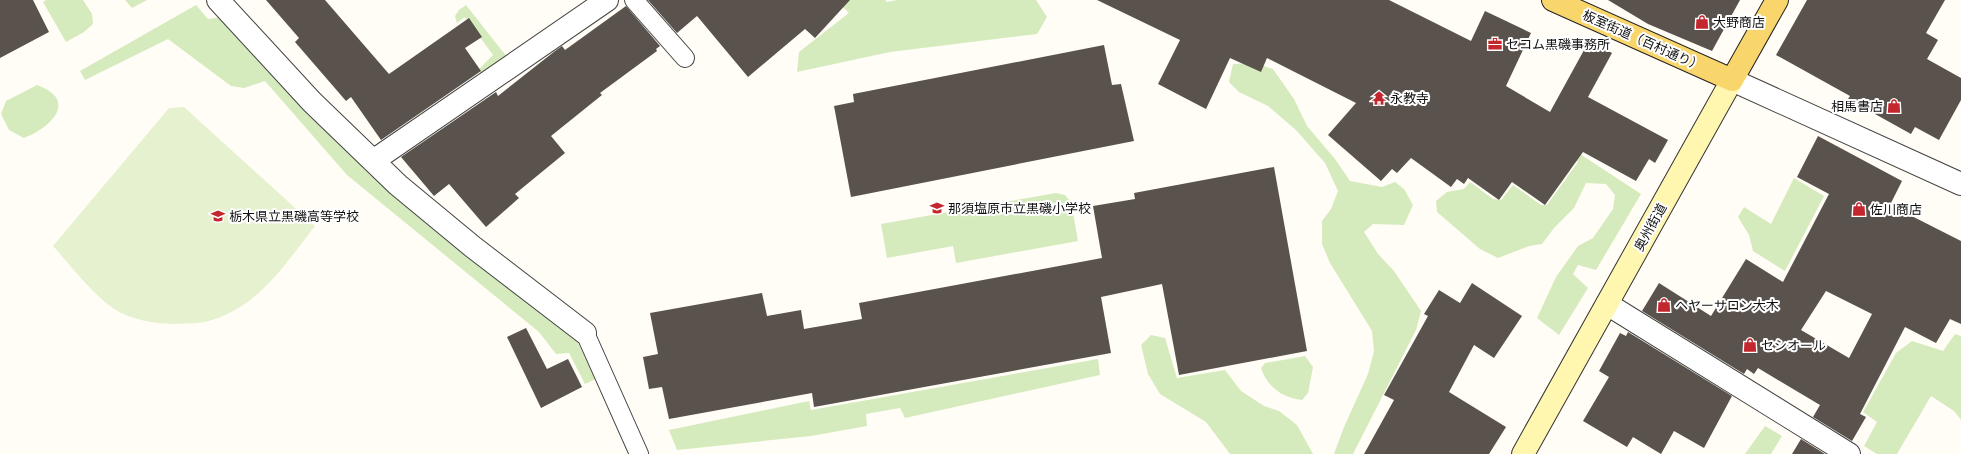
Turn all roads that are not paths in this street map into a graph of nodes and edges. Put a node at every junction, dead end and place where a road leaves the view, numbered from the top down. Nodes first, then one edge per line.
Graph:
1 (218, 0) edge
2 (607, 0) edge
3 (634, 0) edge
4 (1554, 0) edge
5 (1777, 0) edge
6 (684, 58) dead end
7 (1732, 80) junction
8 (374, 161) junction
9 (1961, 184) edge
10 (1606, 304) junction
11 (585, 333) joint
12 (639, 454) edge
13 (1523, 454) edge
14 (1849, 454) edge

1 - 8 street
2 - 8 street
3 - 6 lane
4 - 7 main road, 板室街道（百村通り）
5 - 7 main road, 奥州街道
7 - 9 street
7 - 10 main road, 奥州街道
8 - 11 street
10 - 13 main road, 奥州街道
10 - 14 street
11 - 12 lane

